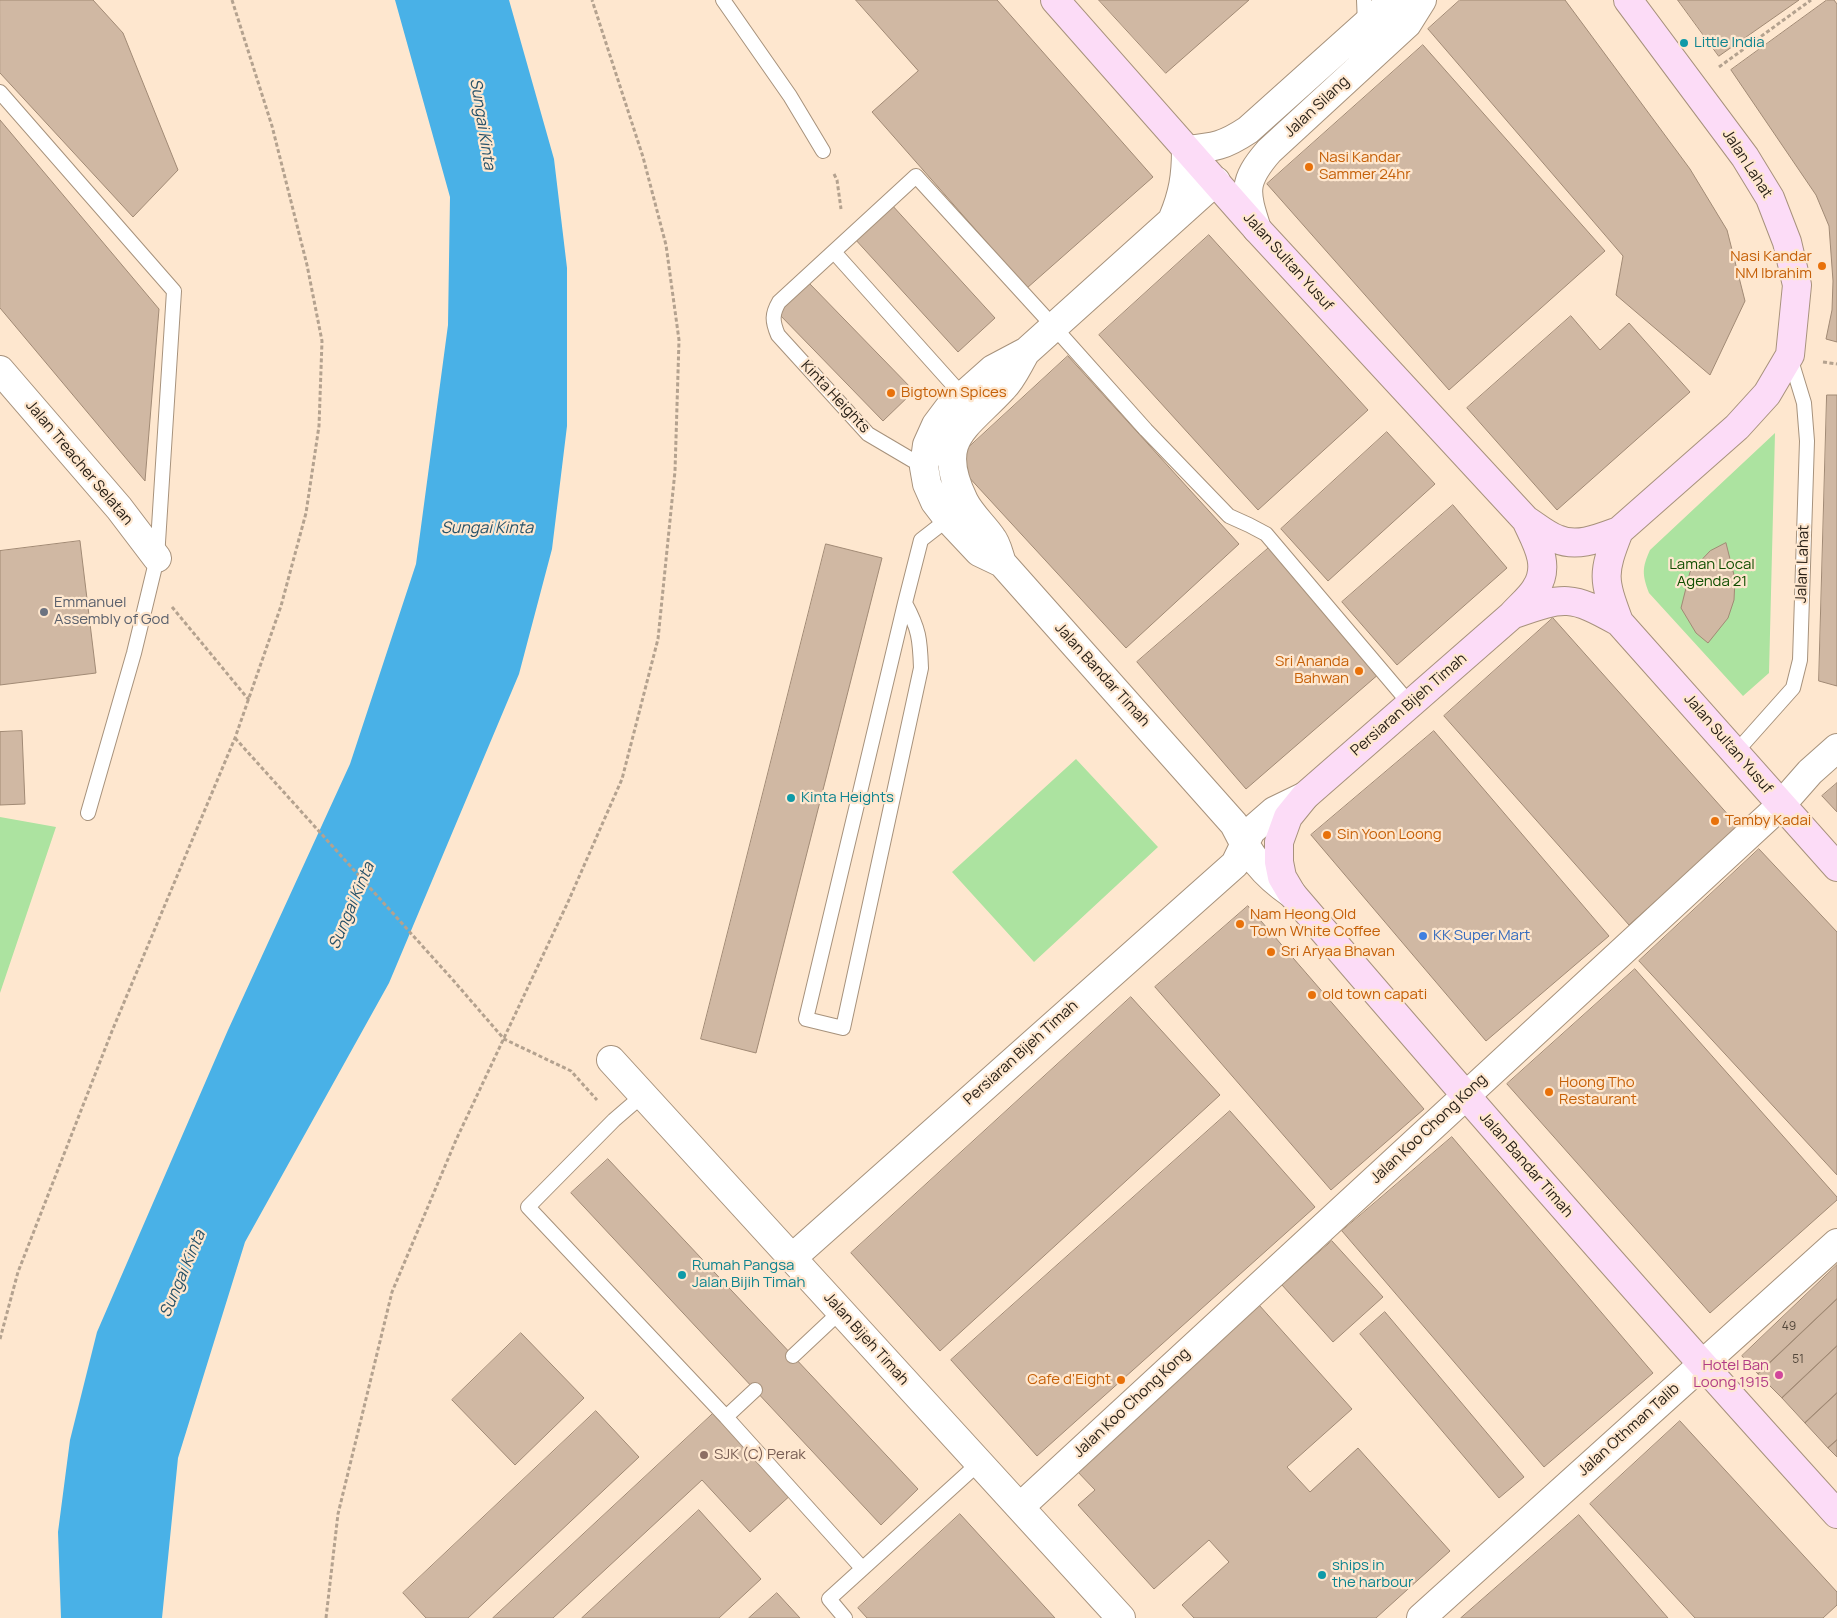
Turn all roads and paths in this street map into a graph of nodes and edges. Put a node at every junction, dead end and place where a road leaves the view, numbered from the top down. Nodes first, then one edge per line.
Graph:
1 (232, 0) edge
2 (592, 0) edge
3 (723, 0) edge
4 (1055, 0) edge
5 (1393, 0) edge
6 (1422, 0) edge
7 (1628, 0) edge
8 (1810, 0) edge
9 (1364, 12) edge
10 (1693, 87) junction
11 (0, 92) edge
12 (1186, 150) junction
13 (823, 152) joint
14 (1216, 181) junction
15 (1172, 220) junction
16 (1257, 229) junction
17 (834, 252) junction
18 (1054, 326) junction
19 (1027, 351) junction
20 (1790, 355) junction
21 (0, 370) edge
22 (963, 396) junction
23 (924, 466) junction
24 (948, 519) junction
25 (1526, 520) junction
26 (1619, 531) junction
27 (1002, 563) junction
28 (154, 570) junction
29 (905, 603) junction
30 (1512, 615) junction
31 (1619, 622) junction
32 (249, 700) junction
33 (1410, 704) junction
34 (236, 738) junction
35 (1837, 748) edge
36 (1736, 752) junction
37 (1305, 796) junction
38 (1781, 805) junction
39 (88, 813) dead end
40 (1244, 844) junction
41 (1837, 867) edge
42 (1292, 894) junction
43 (504, 1039) junction
44 (611, 1060) dead end
45 (643, 1095) junction
46 (1465, 1096) junction
47 (614, 1120) junction
48 (1837, 1243) edge
49 (792, 1258) junction
50 (841, 1311) junction
51 (0, 1339) edge
52 (792, 1356) dead end
53 (1701, 1365) junction
54 (755, 1390) dead end
55 (726, 1417) junction
56 (980, 1463) junction
57 (1020, 1507) junction
58 (1837, 1514) edge
59 (862, 1568) junction
60 (326, 1618) edge
61 (845, 1618) edge
62 (1121, 1618) edge
63 (1421, 1618) edge

1 - 32 path
2 - 43 path
3 - 13 lane
4 - 12 main road, Jalan Sultan Yusuf
5 - 9 street, Jalan Silang
6 - 16 street, Jalan Silang
7 - 10 main road, Jalan Lahat
8 - 10 path
9 - 12 street, Jalan Silang
10 - 20 main road, Jalan Lahat
11 - 28 lane
12 - 14 main road, Jalan Sultan Yusuf
12 - 15 street
13 - 17 path
14 - 15 street
14 - 16 main road, Jalan Sultan Yusuf
15 - 18 street
16 - 25 main road, Jalan Sultan Yusuf
17 - 18 lane
17 - 22 lane
17 - 23 lane, Kinta Heights
18 - 19 street
18 - 33 lane
19 - 22 street
19 - 27 street
20 - 26 main road, Jalan Lahat
20 - 36 lane, Jalan Lahat
21 - 28 street, Jalan Treacher Selatan
22 - 23 street
23 - 24 street
24 - 27 street, Jalan Bandar Timah
24 - 29 lane
25 - 26 main road, Jalan Sultan Yusuf
25 - 30 main road, Jalan Sultan Yusuf
26 - 31 main road, Jalan Sultan Yusuf
27 - 40 street, Jalan Bandar Timah
28 - 32 path
28 - 39 lane
29 - 29 lane
30 - 31 main road, Jalan Sultan Yusuf
30 - 33 main road, Persiaran Bijeh Timah
31 - 36 main road, Jalan Sultan Yusuf
32 - 34 path
33 - 37 main road, Persiaran Bijeh Timah
34 - 43 path
34 - 51 path
35 - 38 street, Jalan Koo Chong Kong
36 - 38 main road, Jalan Sultan Yusuf
37 - 40 street, Persiaran Bijeh Timah
37 - 42 main road, Jalan Bandar Timah
38 - 41 main road, Jalan Sultan Yusuf
38 - 46 street, Jalan Koo Chong Kong
40 - 42 street, Jalan Bandar Timah
40 - 49 street, Persiaran Bijeh Timah
42 - 46 main road, Jalan Bandar Timah
43 - 47 path
43 - 60 path
44 - 45 street, Jalan Bijeh Timah
45 - 47 lane
45 - 49 street, Jalan Bijeh Timah
46 - 53 main road, Jalan Bandar Timah
46 - 57 street, Jalan Koo Chong Kong
47 - 55 lane
48 - 53 street, Jalan Othman Talib
49 - 50 street, Jalan Bijeh Timah
50 - 52 lane
50 - 56 street, Jalan Bijeh Timah
53 - 58 main road, Jalan Bandar Timah
53 - 63 street, Jalan Othman Talib
54 - 55 lane
55 - 59 lane
56 - 57 street, Jalan Bijeh Timah
56 - 59 lane
57 - 62 street, Jalan Bijeh Timah
59 - 61 lane

